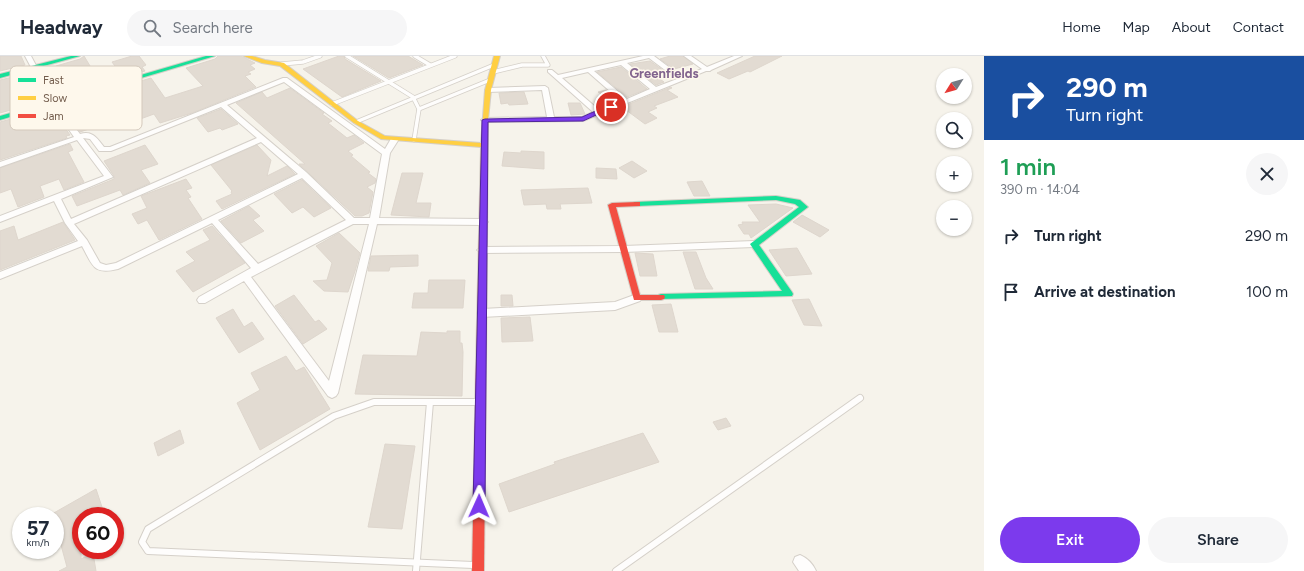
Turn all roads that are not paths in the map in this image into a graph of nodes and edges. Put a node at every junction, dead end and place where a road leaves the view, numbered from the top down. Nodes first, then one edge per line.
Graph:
1 (28, 56) edge
2 (77, 56) edge
3 (212, 56) edge
4 (247, 56) edge
5 (320, 56) edge
6 (347, 56) edge
7 (415, 56) edge
8 (454, 56) edge
9 (543, 56) edge
10 (651, 56) edge
11 (687, 56) edge
12 (739, 56) edge
13 (621, 62) junction
14 (282, 64) junction
15 (430, 65) junction
16 (34, 66) edge
17 (39, 66) edge
18 (493, 68) edge
19 (590, 70) junction
20 (708, 70) junction
21 (550, 71) dead end
22 (10, 73) edge
23 (0, 76) edge
24 (142, 77) edge
25 (558, 77) junction
26 (681, 79) junction
27 (388, 82) junction
28 (654, 89) junction
29 (488, 90) junction
30 (413, 97) junction
31 (625, 101) junction
32 (222, 104) junction
33 (332, 104) junction
34 (419, 109) junction
35 (598, 112) junction
36 (10, 115) edge
37 (0, 118) edge
38 (485, 120) junction
39 (551, 120) junction
40 (356, 122) junction
41 (72, 130) edge
42 (78, 138) junction
43 (261, 139) junction
44 (395, 139) junction
45 (414, 140) junction
46 (486, 145) junction
47 (386, 153) junction
48 (0, 166) edge
49 (303, 174) junction
50 (56, 197) junction
51 (0, 219) edge
52 (213, 219) junction
53 (374, 220) junction
54 (352, 221) junction
55 (484, 222) junction
56 (69, 223) junction
57 (84, 242) junction
58 (754, 244) junction
59 (624, 249) junction
60 (482, 250) junction
61 (257, 268) junction
62 (245, 275) junction
63 (0, 276) edge
64 (637, 298) junction
65 (202, 300) dead end
66 (482, 313) junction
67 (860, 398) dead end
68 (430, 402) junction
69 (480, 402) junction
70 (416, 561) junction
71 (478, 568) edge
72 (416, 571) edge
73 (616, 571) edge

1 - 16 street
2 - 17 street
3 - 24 street
4 - 14 street
5 - 14 lane
6 - 27 lane
7 - 15 lane
8 - 15 lane
9 - 18 lane
10 - 13 street
10 - 26 street
11 - 20 street
12 - 20 street
13 - 19 street
13 - 28 street
14 - 33 street
15 - 27 lane
18 - 29 street
18 - 30 lane
18 - 34 lane
19 - 25 street
19 - 31 street
20 - 26 street
21 - 25 street
22 - 23 street
25 - 35 street
26 - 28 street
27 - 30 lane
27 - 33 lane
28 - 31 street
29 - 38 street
29 - 39 street
30 - 34 lane
30 - 40 lane
31 - 35 street
32 - 42 street
32 - 43 street
32 - 47 street
33 - 40 street
34 - 45 lane
35 - 39 street
36 - 37 street
38 - 39 street
38 - 46 street
40 - 44 street
41 - 42 street
42 - 48 street
42 - 50 street
43 - 49 street
43 - 56 street
44 - 45 street
44 - 47 street
45 - 46 street
46 - 55 street
47 - 53 street
49 - 52 street
49 - 54 street
50 - 51 street
50 - 56 street
52 - 57 street
52 - 61 street
53 - 54 street
53 - 55 street
53 - 62 street
54 - 61 street
55 - 60 street
56 - 57 street
57 - 63 street
58 - 59 street
58 - 59 street
58 - 64 street
59 - 60 street
59 - 64 street
60 - 66 street
61 - 62 street
62 - 65 street
64 - 66 street
66 - 69 street
67 - 73 lane
68 - 69 lane
68 - 70 lane
68 - 70 lane
69 - 71 street
70 - 71 lane
70 - 72 lane

